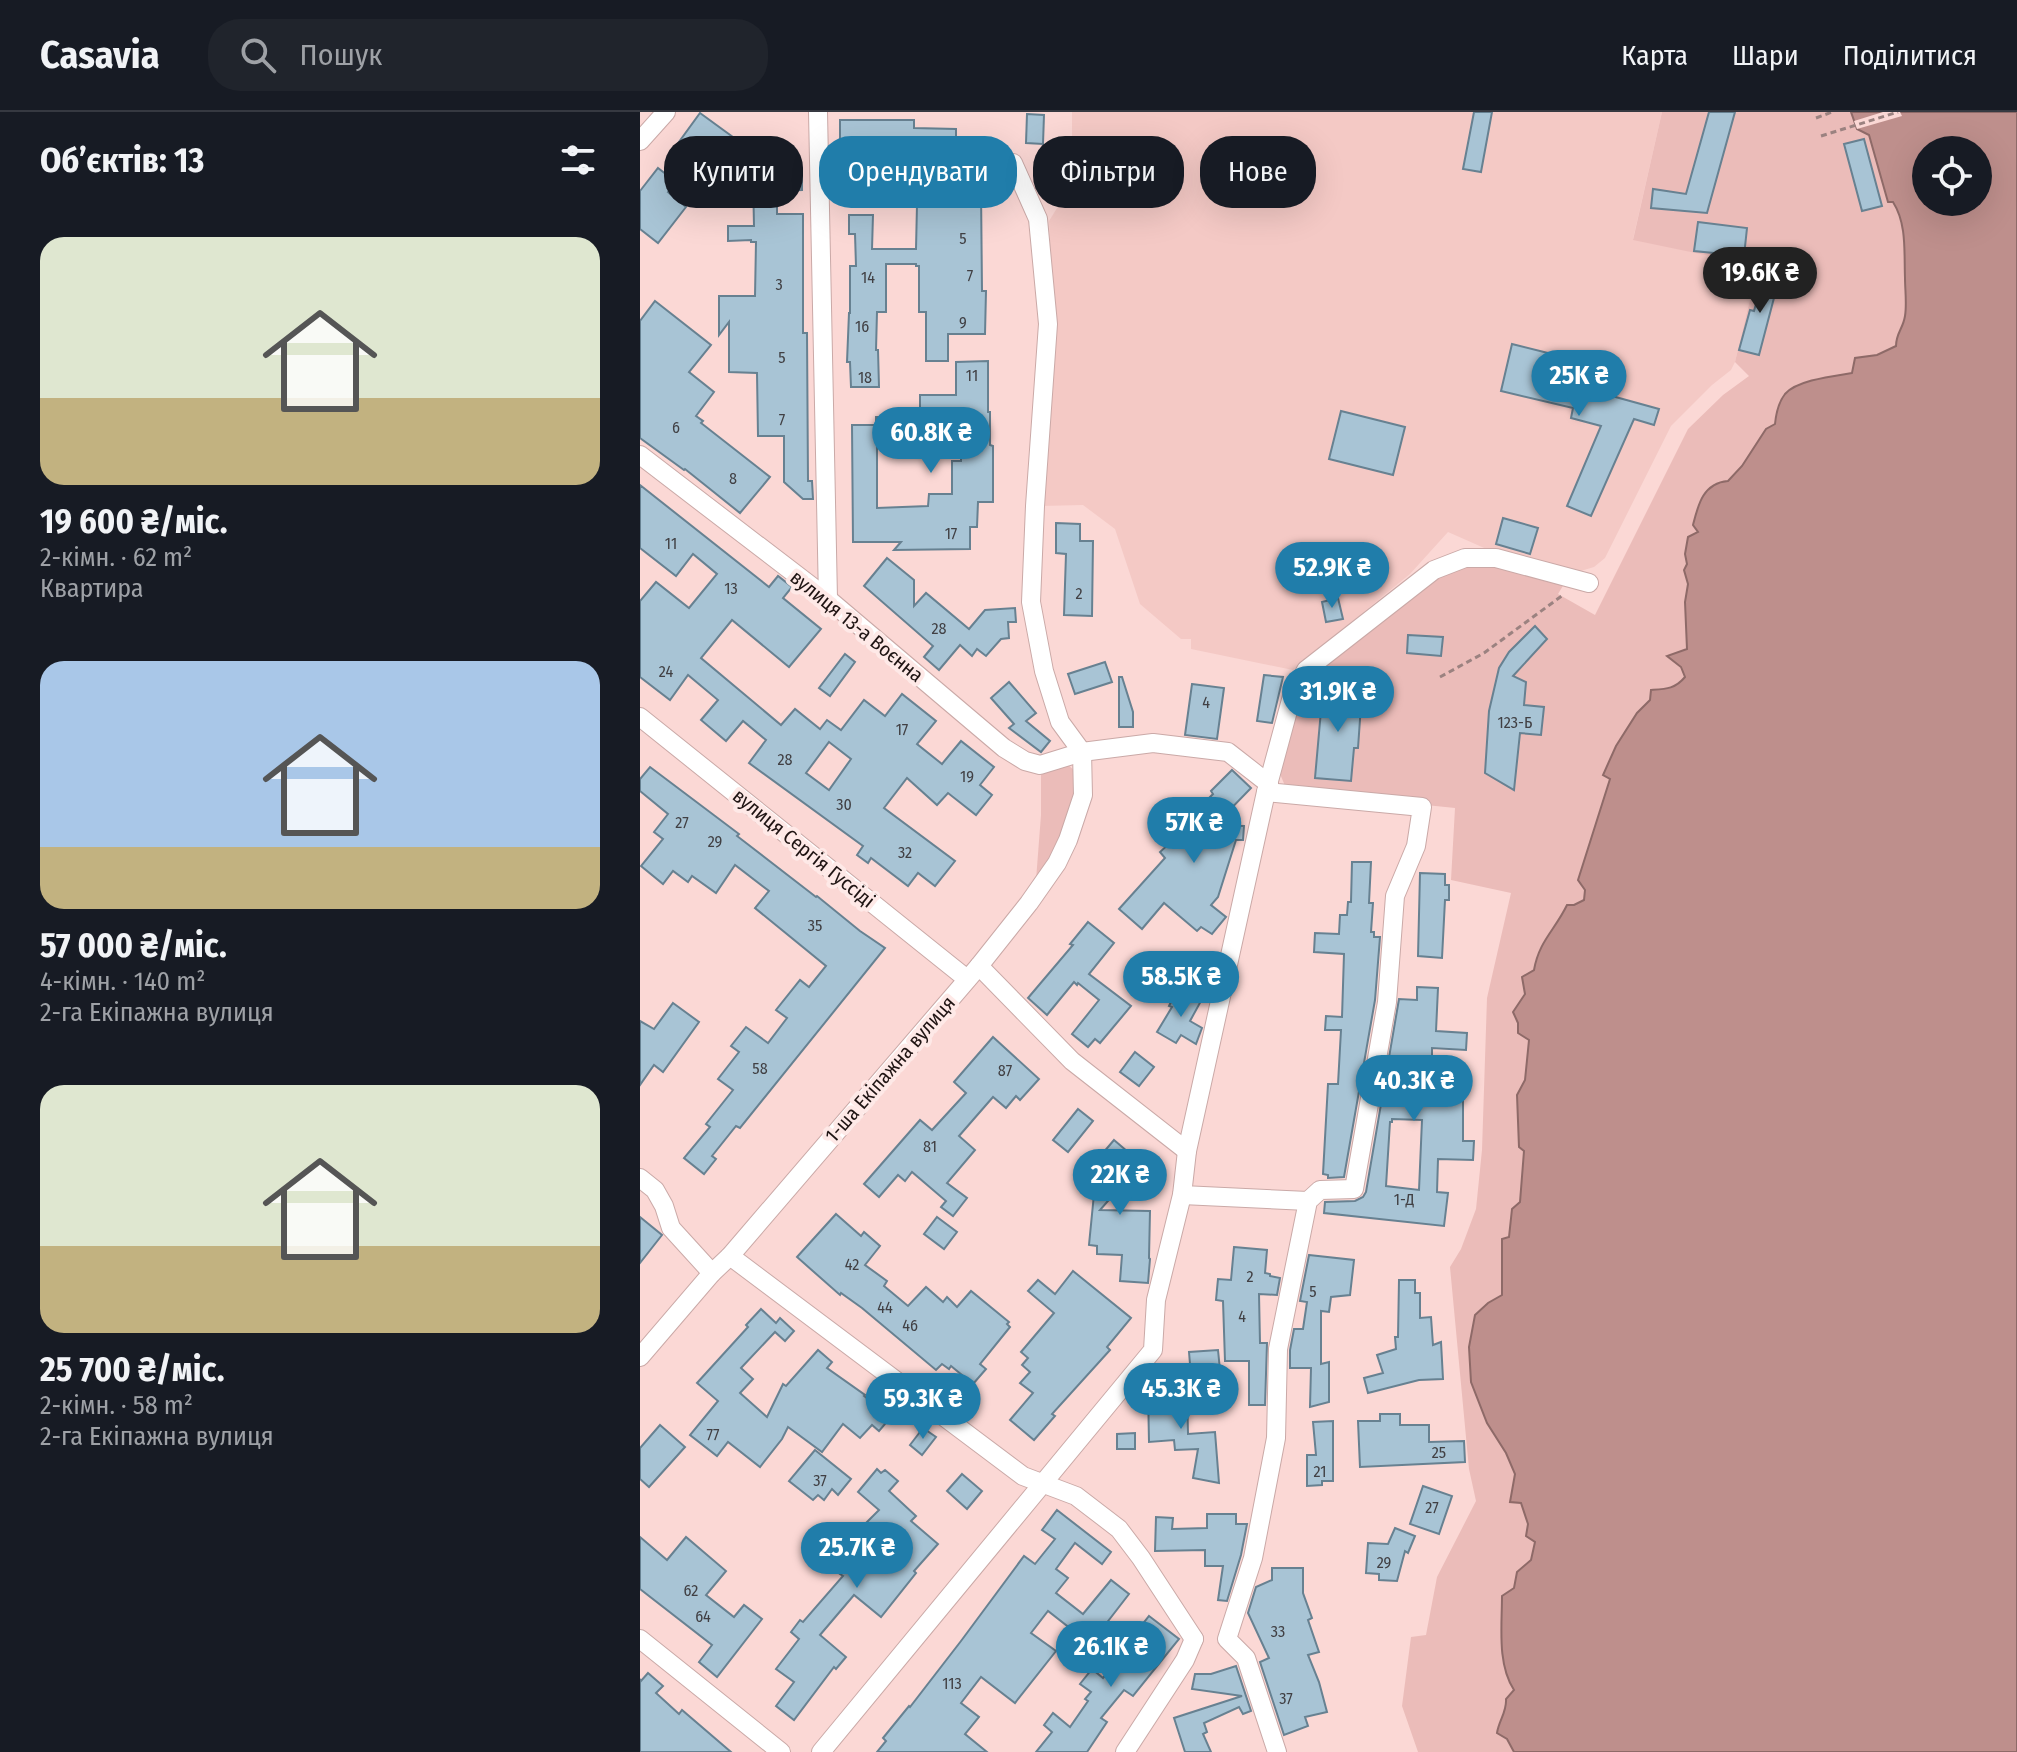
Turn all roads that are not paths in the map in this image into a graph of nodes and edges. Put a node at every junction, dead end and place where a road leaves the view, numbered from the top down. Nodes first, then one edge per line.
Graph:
1 (666, 112) edge
2 (818, 112) edge
3 (640, 141) edge
4 (1017, 172) edge
5 (640, 455) edge
6 (1589, 583) dead end
7 (828, 599) junction
8 (640, 717) edge
9 (1082, 752) junction
10 (1268, 788) junction
11 (973, 973) junction
12 (1187, 1151) junction
13 (640, 1178) edge
14 (1182, 1195) junction
15 (1308, 1201) junction
16 (730, 1256) junction
17 (712, 1273) junction
18 (640, 1357) edge
19 (1042, 1483) junction
20 (640, 1639) edge
21 (1194, 1639) junction
22 (1227, 1639) junction
23 (781, 1752) edge
24 (821, 1752) edge
25 (1125, 1752) edge
26 (1277, 1752) edge

1 - 3 street
2 - 7 street
4 - 9 street
5 - 7 street, вулиця 13-а Воєнна
6 - 10 street
7 - 9 street, вулиця 13-а Воєнна
8 - 11 street, вулиця Сергія Гуссіді
9 - 10 street, вулиця 13-а Воєнна
9 - 11 street, 1-ша Екіпажна вулиця
10 - 12 street
10 - 15 street
11 - 12 street, вулиця Сергія Гуссіді
11 - 16 street, 1-ша Екіпажна вулиця
12 - 14 street
13 - 17 street
14 - 15 street
14 - 19 street
15 - 22 street
16 - 17 street, 1-ша Екіпажна вулиця
16 - 19 street
17 - 18 street, 1-ша Екіпажна вулиця
19 - 21 street
19 - 24 street
20 - 23 street
21 - 22 street
21 - 25 street
22 - 26 street

